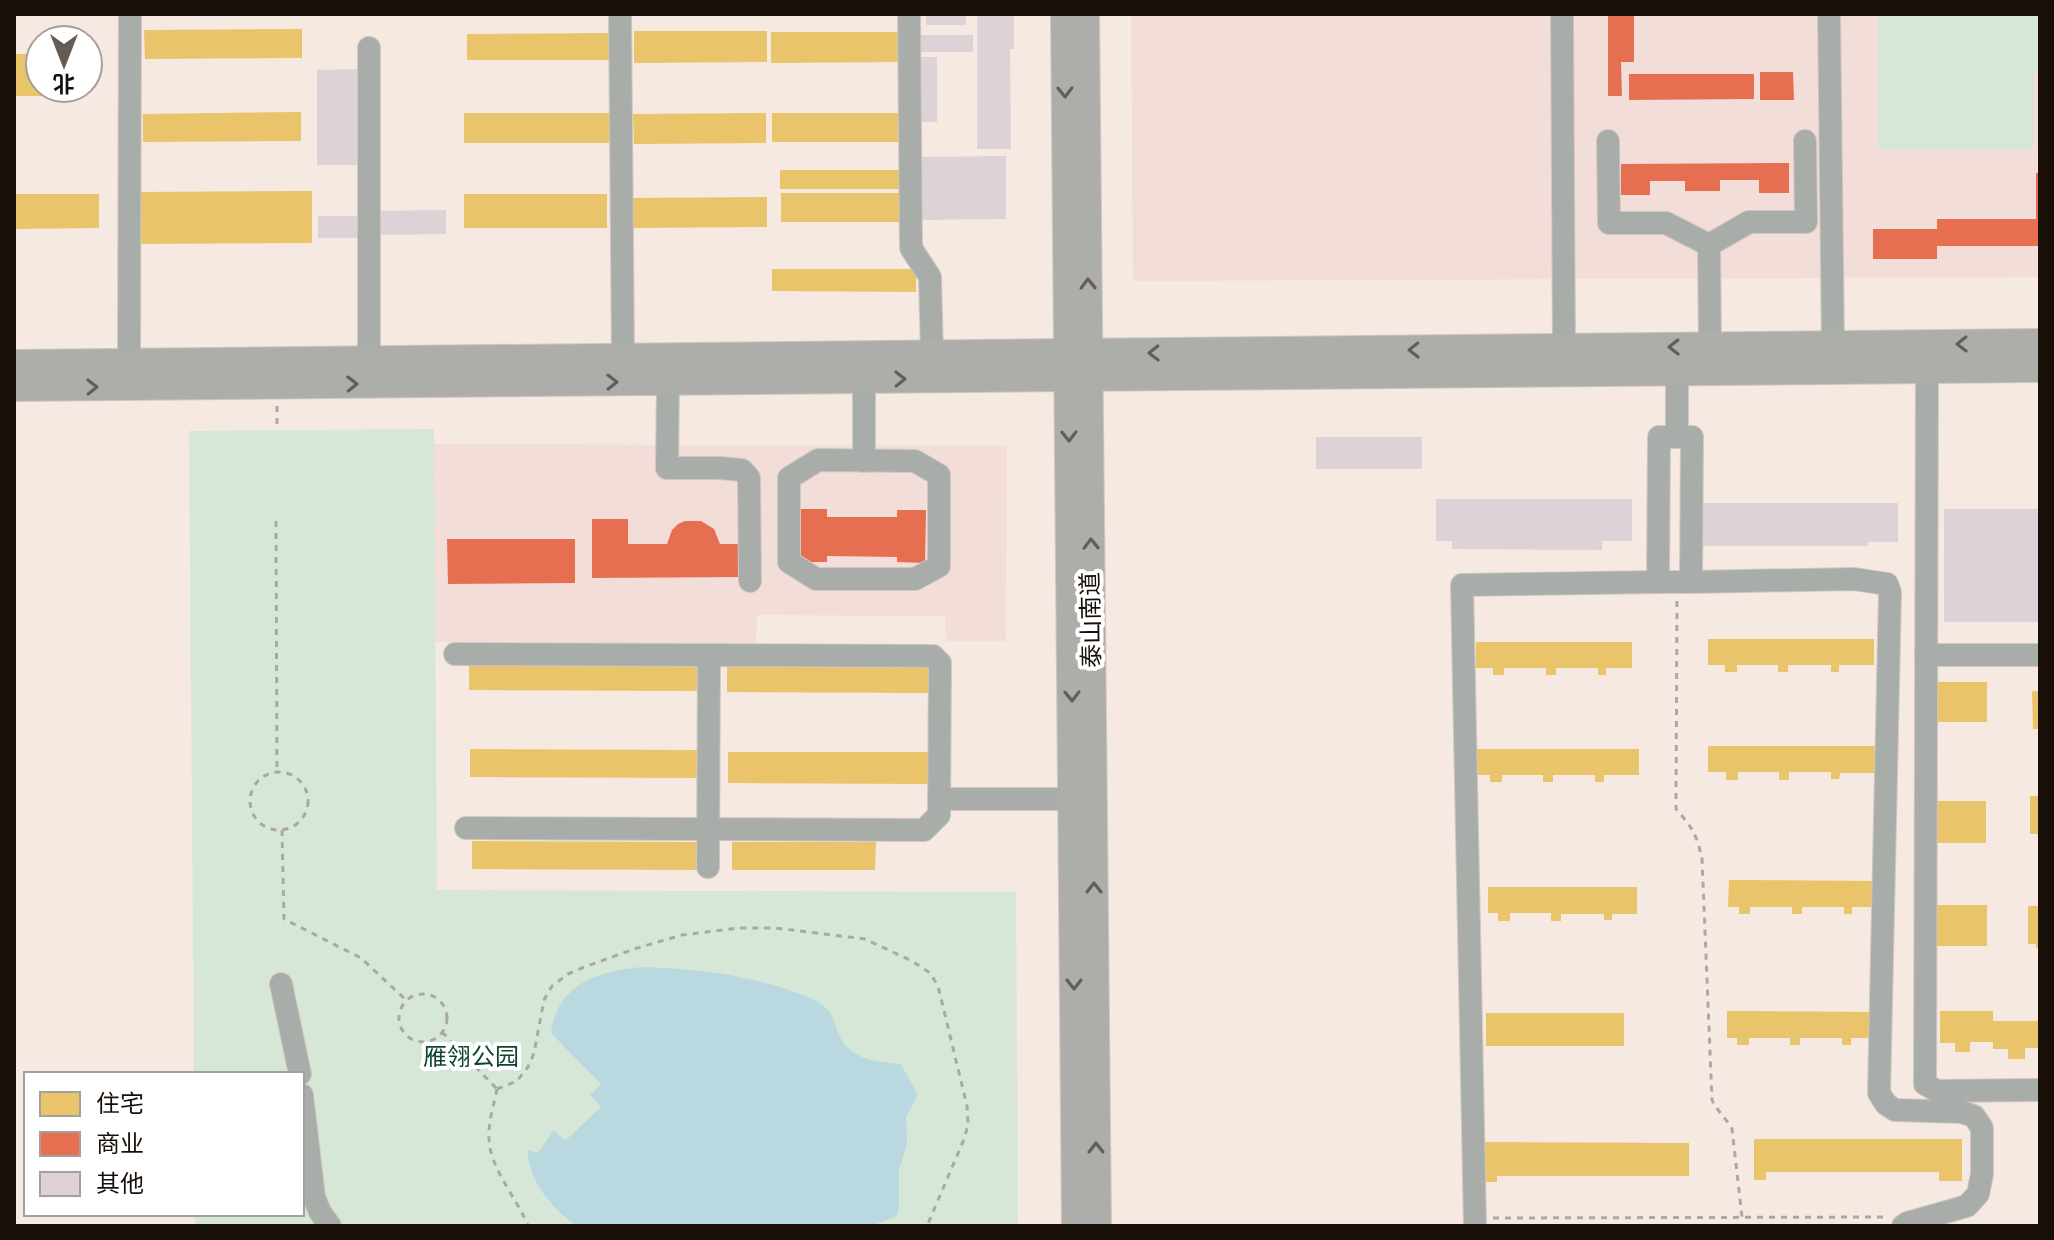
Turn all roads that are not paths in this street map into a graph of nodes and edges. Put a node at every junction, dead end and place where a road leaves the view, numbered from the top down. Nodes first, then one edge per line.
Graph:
1 (130, 14) edge
2 (620, 14) edge
3 (909, 14) edge
4 (1065, 14) edge
5 (1085, 14) edge
6 (1562, 14) edge
7 (1829, 14) edge
8 (369, 48) dead end
9 (1608, 141) dead end
10 (1805, 141) dead end
11 (1709, 245) junction
12 (2040, 343) edge
13 (1833, 346) junction
14 (1710, 347) junction
15 (1564, 348) junction
16 (932, 355) junction
17 (623, 358) junction
18 (369, 360) junction
19 (129, 363) junction
20 (14, 364) edge
21 (1078, 365) junction
22 (2040, 368) edge
23 (1927, 369) junction
24 (1677, 372) junction
25 (864, 380) junction
26 (668, 381) junction
27 (14, 387) edge
28 (1677, 437) junction
29 (864, 461) junction
30 (750, 581) dead end
31 (1676, 582) junction
32 (455, 654) dead end
33 (709, 655) junction
34 (1926, 655) junction
35 (2040, 655) edge
36 (940, 799) junction
37 (1073, 799) junction
38 (466, 828) dead end
39 (708, 829) junction
40 (708, 867) dead end
41 (281, 984) dead end
42 (300, 1072) edge
43 (2040, 1090) edge
44 (304, 1112) edge
45 (1475, 1222) edge
46 (1905, 1224) edge
47 (330, 1226) edge
48 (1076, 1226) edge
49 (1097, 1226) edge

1 - 19 lane
2 - 17 lane
3 - 16 lane
4 -> 21 main road, 泰山南道
21 -> 5 main road, 泰山南道
6 - 15 lane
7 - 13 lane
8 - 18 lane
9 - 11 lane
10 - 11 lane
11 - 14 lane
12 -> 13 main road
13 - 14 main road
14 -> 15 main road
15 -> 21 main road
16 - 17 main road
16 - 21 main road
17 - 18 main road
18 - 19 main road
19 - 20 main road
21 - 24 main road
25 -> 21 main road
21 -> 37 main road, 泰山南道
49 -> 21 main road, 泰山南道
22 - 23 main road
23 - 24 main road
23 - 34 lane
24 - 28 lane
25 - 26 main road
25 - 29 lane
27 -> 26 main road
26 - 30 lane
28 - 31 lane
28 - 31 lane
29 - 29 lane
31 - 45 lane
31 - 46 lane
32 - 33 lane
33 - 36 lane
33 - 39 lane
34 - 35 lane
34 - 43 lane
36 - 37 lane
36 - 39 lane
37 -> 48 main road, 泰山南道
38 - 39 lane
39 - 40 lane
41 - 42 lane
44 - 47 lane

